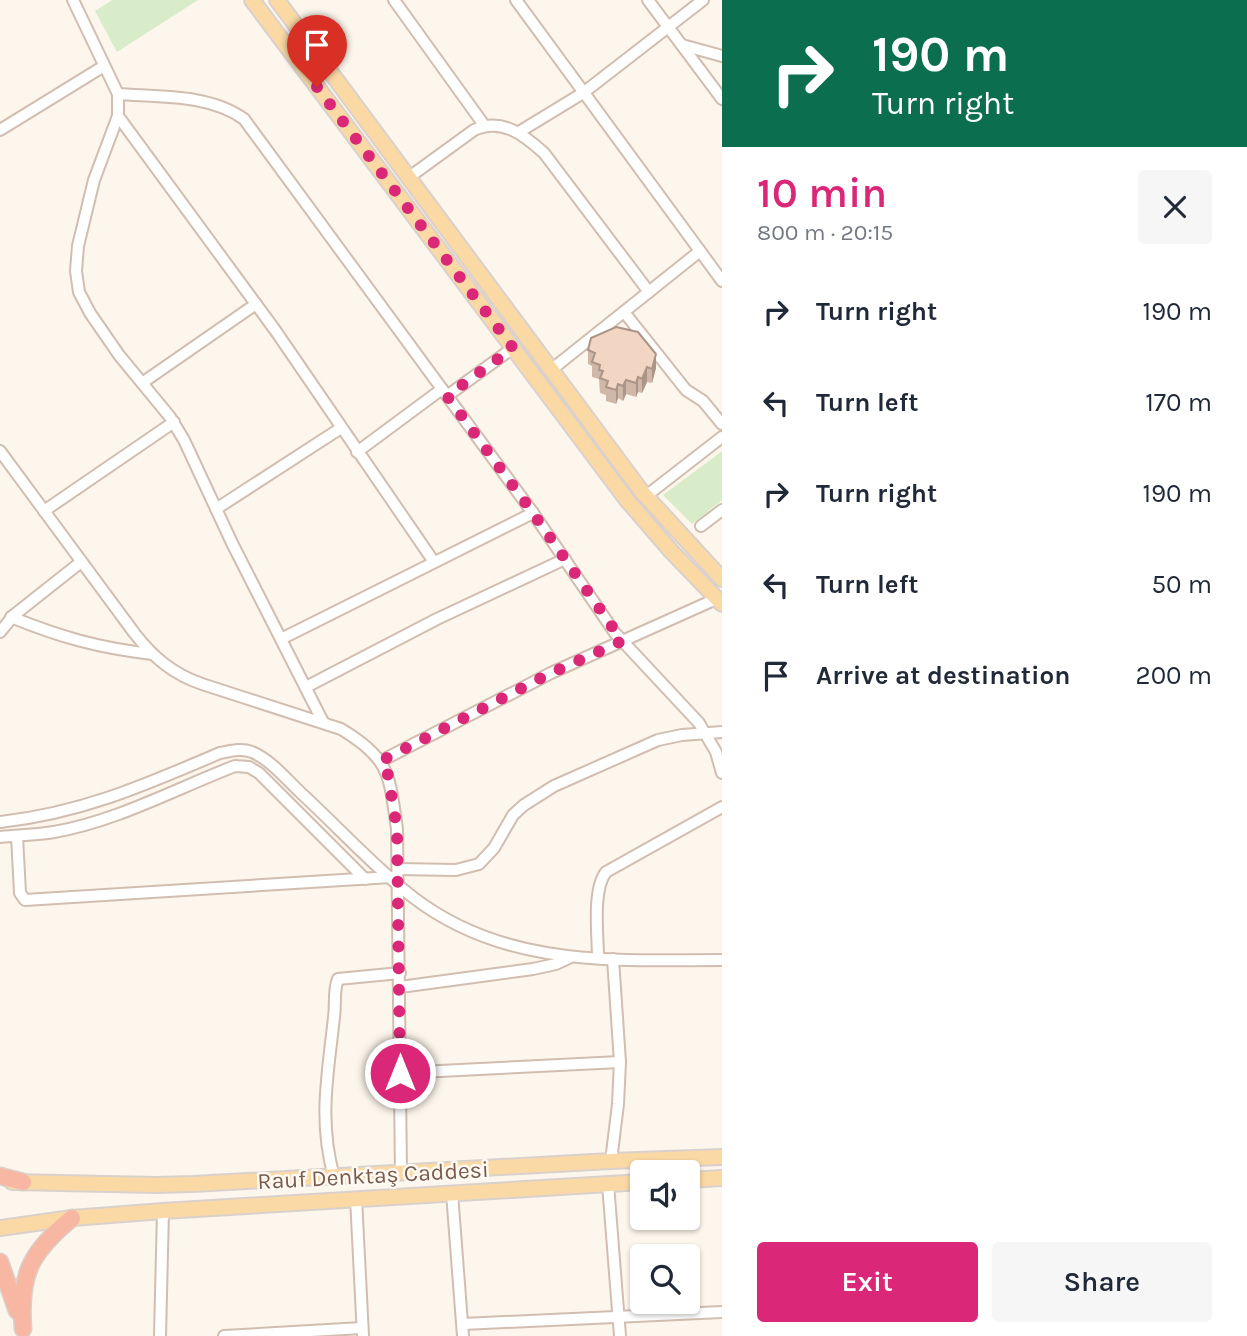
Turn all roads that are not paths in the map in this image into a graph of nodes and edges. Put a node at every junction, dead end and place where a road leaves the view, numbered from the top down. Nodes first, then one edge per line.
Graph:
1 (73, 0) edge
2 (252, 0) edge
3 (276, 0) edge
4 (394, 0) edge
5 (516, 0) edge
6 (648, 0) edge
7 (703, 0) edge
8 (668, 27) junction
9 (682, 45) junction
10 (722, 56) edge
11 (104, 66) junction
12 (583, 93) junction
13 (118, 94) junction
14 (722, 99) edge
15 (118, 116) junction
16 (484, 125) junction
17 (0, 130) edge
18 (519, 132) junction
19 (408, 178) junction
20 (700, 251) junction
21 (722, 281) edge
22 (649, 292) junction
23 (256, 304) junction
24 (624, 312) junction
25 (513, 348) junction
26 (551, 370) junction
27 (142, 383) junction
28 (445, 392) junction
29 (174, 422) junction
30 (722, 424) edge
31 (341, 428) junction
32 (722, 437) edge
33 (0, 452) edge
34 (357, 452) junction
35 (646, 496) junction
36 (216, 509) junction
37 (722, 510) edge
38 (44, 511) junction
39 (533, 513) junction
40 (701, 526) dead end
41 (565, 559) junction
42 (81, 562) junction
43 (434, 562) junction
44 (722, 579) edge
45 (719, 601) edge
46 (11, 617) junction
47 (0, 632) edge
48 (281, 639) junction
49 (622, 641) junction
50 (152, 654) junction
51 (306, 687) junction
52 (323, 722) junction
53 (722, 732) edge
54 (705, 733) junction
55 (381, 761) junction
56 (722, 773) edge
57 (722, 807) edge
58 (0, 822) edge
59 (17, 835) junction
60 (0, 837) edge
61 (396, 877) junction
62 (365, 879) junction
63 (571, 957) junction
64 (598, 958) junction
65 (613, 959) junction
66 (722, 960) edge
67 (400, 974) junction
68 (400, 987) junction
69 (620, 1062) junction
70 (400, 1073) junction
71 (722, 1157) edge
72 (611, 1161) junction
73 (401, 1174) junction
74 (0, 1175) edge
75 (334, 1177) junction
76 (722, 1178) edge
77 (700, 1179) edge
78 (0, 1181) edge
79 (23, 1182) junction
80 (630, 1183) edge
81 (608, 1184) junction
82 (452, 1193) junction
83 (356, 1198) junction
84 (163, 1211) junction
85 (72, 1218) junction
86 (0, 1227) edge
87 (0, 1262) edge
88 (722, 1312) edge
89 (620, 1317) junction
90 (463, 1324) junction
91 (25, 1332) edge
92 (363, 1332) edge
93 (160, 1336) edge
94 (224, 1336) edge
95 (463, 1336) edge
96 (620, 1336) edge

1 - 11 street
2 - 25 main road
3 - 19 main road
4 - 16 street
5 - 12 street
6 - 8 street
7 - 8 street
8 - 9 street
8 - 12 street
9 - 10 street
9 - 14 street
11 - 13 street
11 - 17 street
12 - 18 street
12 - 20 street
13 - 15 street
13 - 28 street
15 - 23 street
15 - 27 street
16 - 18 street
16 - 19 street
18 - 22 street
19 - 26 main road
20 - 21 street
20 - 22 street
22 - 24 street
23 - 27 street
23 - 31 street
24 - 26 street
24 - 30 street
25 - 28 street
25 - 45 main road
26 - 35 main road
27 - 29 street
28 - 34 street
28 - 39 street
29 - 36 street
29 - 38 street
31 - 34 street
31 - 36 street
32 - 35 street
33 - 38 street
34 - 43 street
35 - 44 main road
36 - 48 street
37 - 40 street
38 - 42 street
39 - 41 street
39 - 43 street
41 - 49 street
41 - 51 street
42 - 46 street
42 - 50 street
43 - 48 street
45 - 49 street
46 - 47 street
46 - 50 street
48 - 51 street
49 - 54 street
49 - 55 street
50 - 52 street
51 - 52 street
52 - 55 street
53 - 54 street
54 - 56 street
54 - 61 street
55 - 61 street
57 - 64 street
58 - 61 street
59 - 60 street
59 - 62 street
59 - 62 street
61 - 62 street
61 - 63 street
61 - 67 street
63 - 64 street
63 - 68 street
64 - 65 street
65 - 66 street
65 - 69 street
67 - 68 street
67 - 75 street
68 - 70 street
69 - 70 street
69 - 72 street
70 - 73 street
71 - 72 main road, Rauf Denktaş Caddesi
72 - 73 main road, Rauf Denktaş Caddesi
73 - 75 main road, Rauf Denktaş Caddesi
74 - 79 highway
75 - 79 main road, Rauf Denktaş Caddesi
76 - 77 main road
78 - 79 main road, Rauf Denktaş Caddesi
80 - 81 main road, Rauf Denktaş Caddesi
81 - 82 main road, Rauf Denktaş Caddesi
81 - 89 street
82 - 83 main road, Rauf Denktaş Caddesi
82 - 90 street
83 - 84 main road, Rauf Denktaş Caddesi
83 - 92 street
84 - 85 main road, Rauf Denktaş Caddesi
84 - 93 street
85 - 86 main road, Rauf Denktaş Caddesi
85 - 91 highway
87 - 91 highway
88 - 89 street
89 - 90 street
89 - 96 street
90 - 95 street
92 - 94 street

